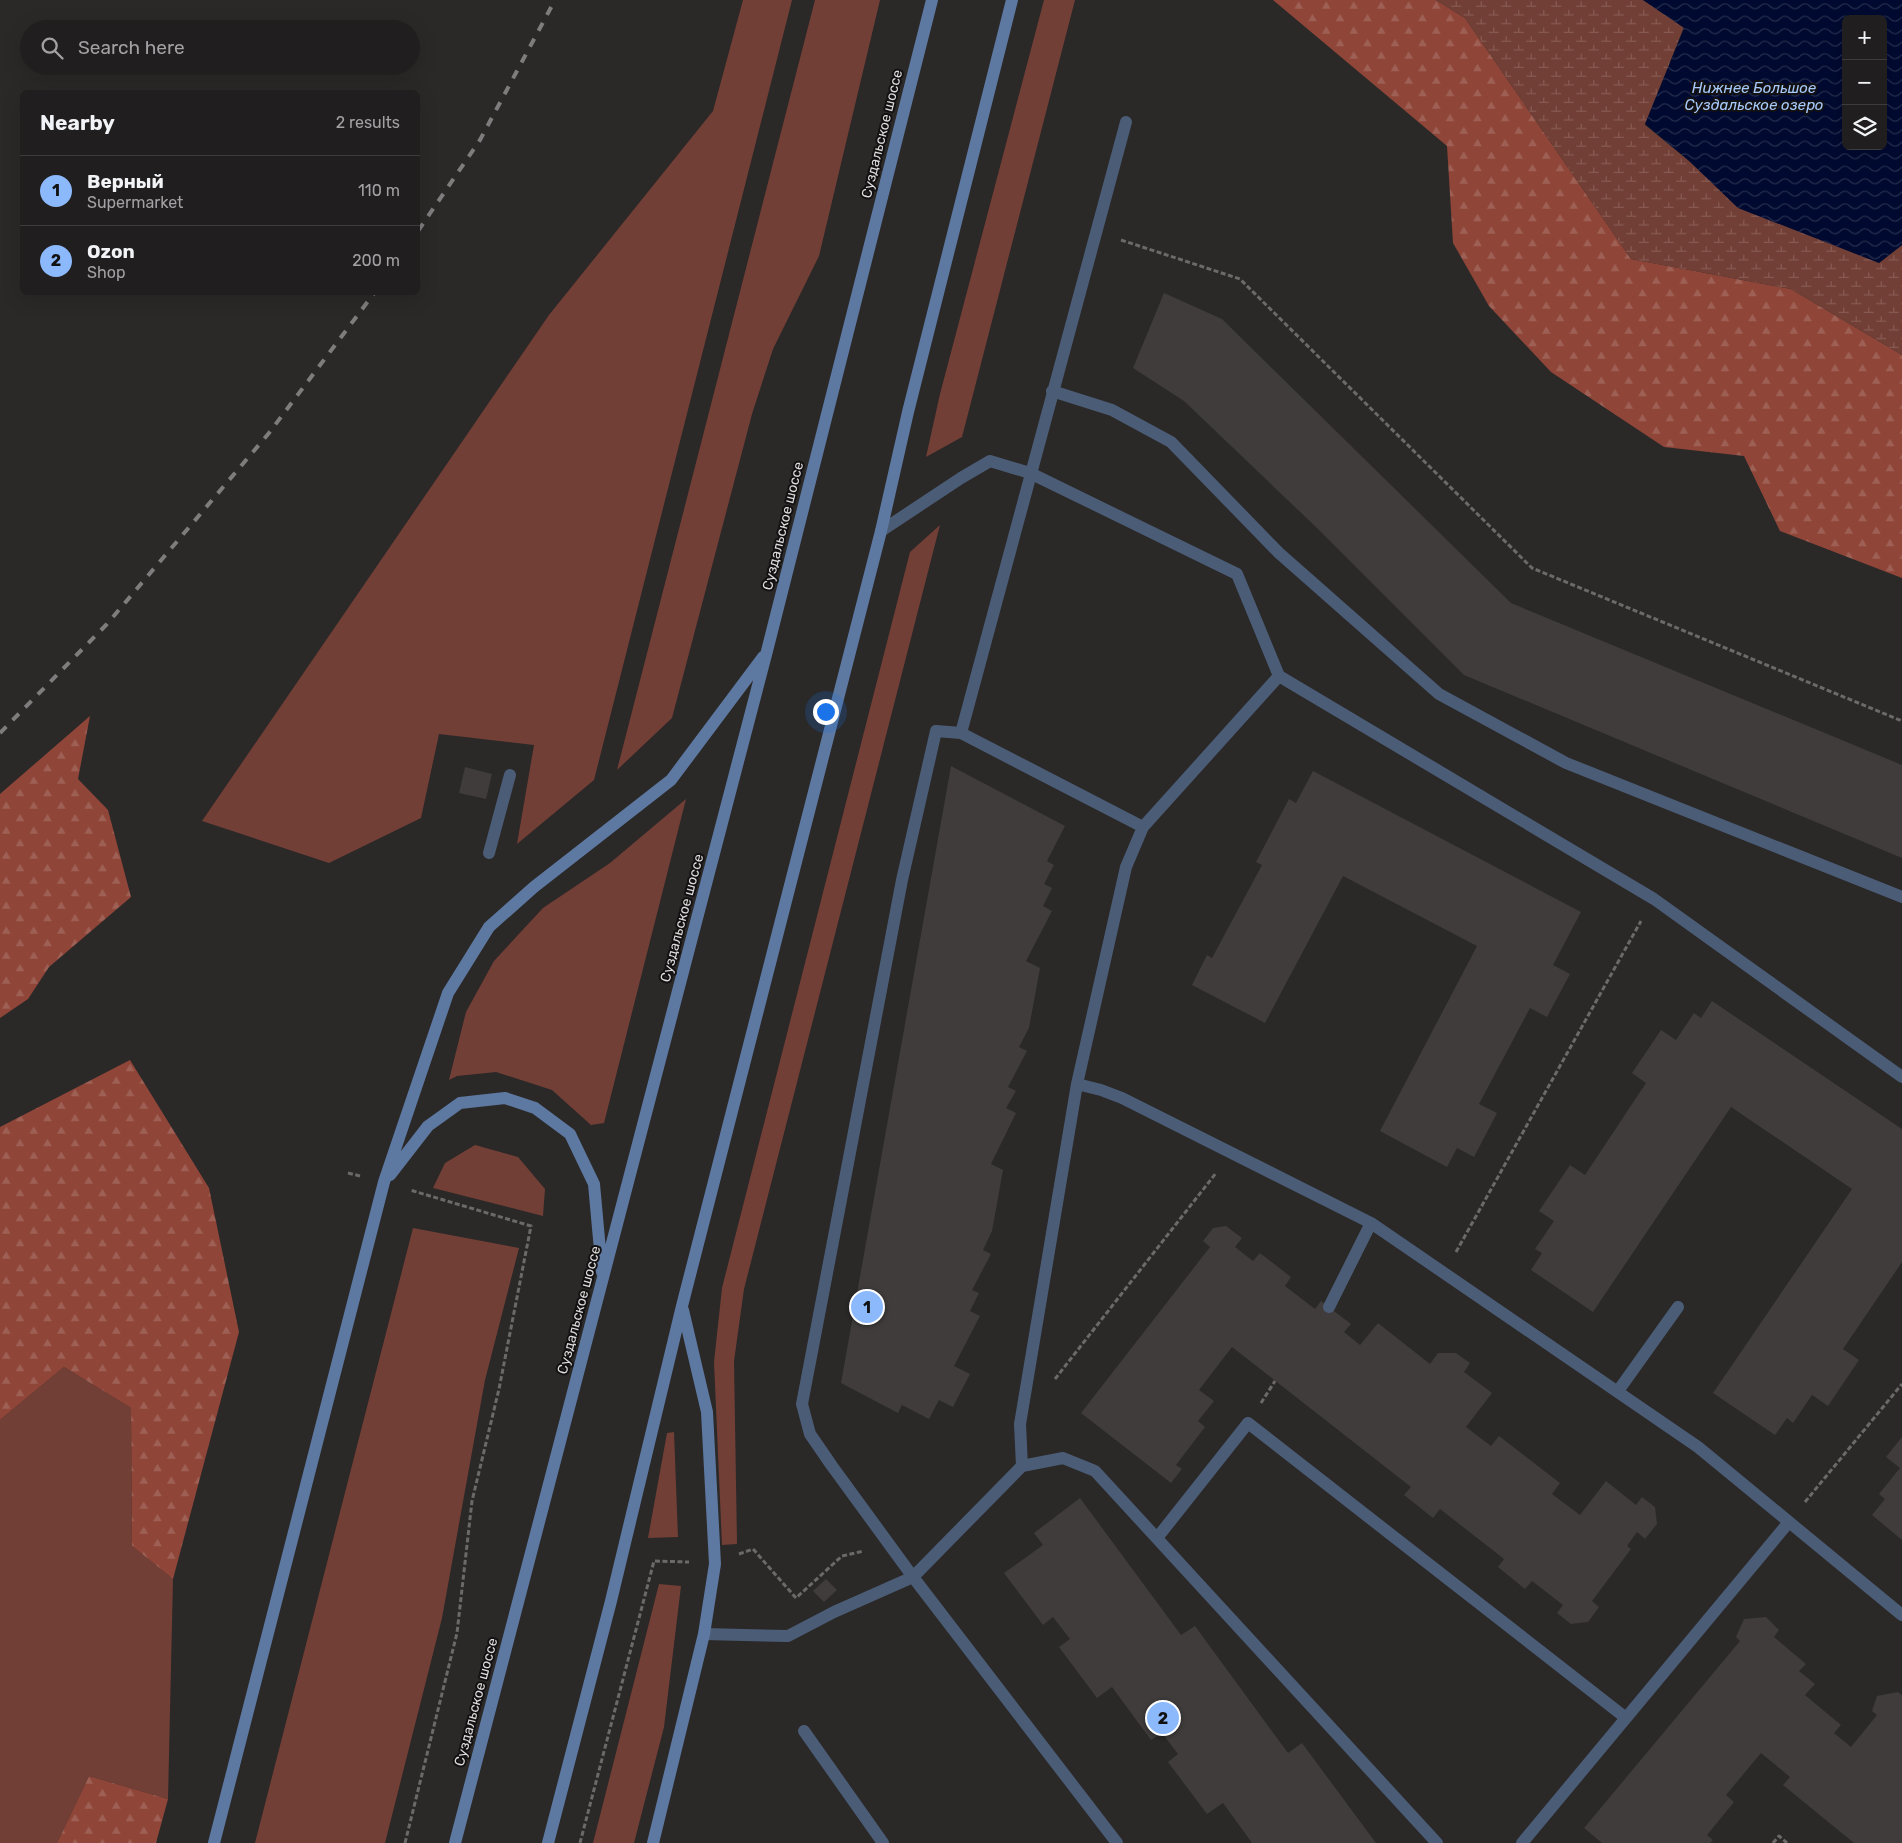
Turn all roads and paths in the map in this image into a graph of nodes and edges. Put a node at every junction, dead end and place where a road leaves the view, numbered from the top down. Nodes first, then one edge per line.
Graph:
1 (932, 0) edge
2 (1012, 0) edge
3 (1126, 122) dead end
4 (1097, 232) junction
5 (1052, 391) junction
6 (1030, 473) junction
7 (881, 531) junction
8 (767, 650) junction
9 (1279, 676) junction
10 (1902, 722) edge
11 (961, 733) junction
12 (510, 775) dead end
13 (1143, 827) junction
14 (489, 853) dead end
15 (1902, 898) edge
16 (1654, 899) junction
17 (1902, 1077) edge
18 (1077, 1084) junction
19 (1231, 1153) junction
20 (348, 1174) dead end
21 (384, 1182) junction
22 (1371, 1223) junction
23 (1445, 1272) junction
24 (603, 1282) junction
25 (682, 1306) junction
26 (1329, 1307) dead end
27 (1678, 1307) dead end
28 (1902, 1384) edge
29 (1050, 1386) dead end
30 (1618, 1391) junction
31 (1022, 1466) junction
32 (1789, 1522) junction
33 (1157, 1538) junction
34 (891, 1546) junction
35 (715, 1564) junction
36 (913, 1577) junction
37 (1902, 1615) edge
38 (704, 1634) junction
39 (1626, 1718) junction
40 (804, 1731) dead end
41 (1114, 1842) edge
42 (214, 1843) edge
43 (406, 1843) edge
44 (455, 1843) edge
45 (548, 1843) edge
46 (580, 1843) edge
47 (654, 1843) edge
48 (884, 1843) edge
49 (1437, 1843) edge
50 (1522, 1843) edge
51 (1773, 1843) edge
52 (1787, 1843) edge

1 - 8 main road, Суздальское шоссе
2 - 7 main road
3 - 4 lane
4 - 5 lane
4 - 10 path
5 - 6 lane
5 - 15 lane
6 - 7 lane
6 - 9 lane
6 - 11 lane
7 - 25 main road
8 - 21 main road
8 - 24 main road, Суздальское шоссе
9 - 13 lane
9 - 16 lane
11 - 13 lane
11 - 34 lane
12 - 14 lane
13 - 18 lane
16 - 17 lane
16 - 23 path
18 - 19 lane
18 - 31 lane
19 - 22 lane
19 - 29 path
20 - 21 path
21 - 24 main road
21 - 42 main road
21 - 43 path
22 - 23 lane
22 - 26 lane
23 - 30 lane
24 - 44 main road, Суздальское шоссе
25 - 35 main road
25 - 45 main road
27 - 30 lane
28 - 32 path
30 - 32 lane
31 - 33 lane
31 - 36 lane
32 - 37 lane
32 - 39 lane
33 - 39 lane
33 - 49 lane
34 - 35 path
34 - 36 lane
35 - 38 main road
35 - 46 path
36 - 38 lane
36 - 41 lane
38 - 47 main road
39 - 50 lane
40 - 48 lane
51 - 52 path

